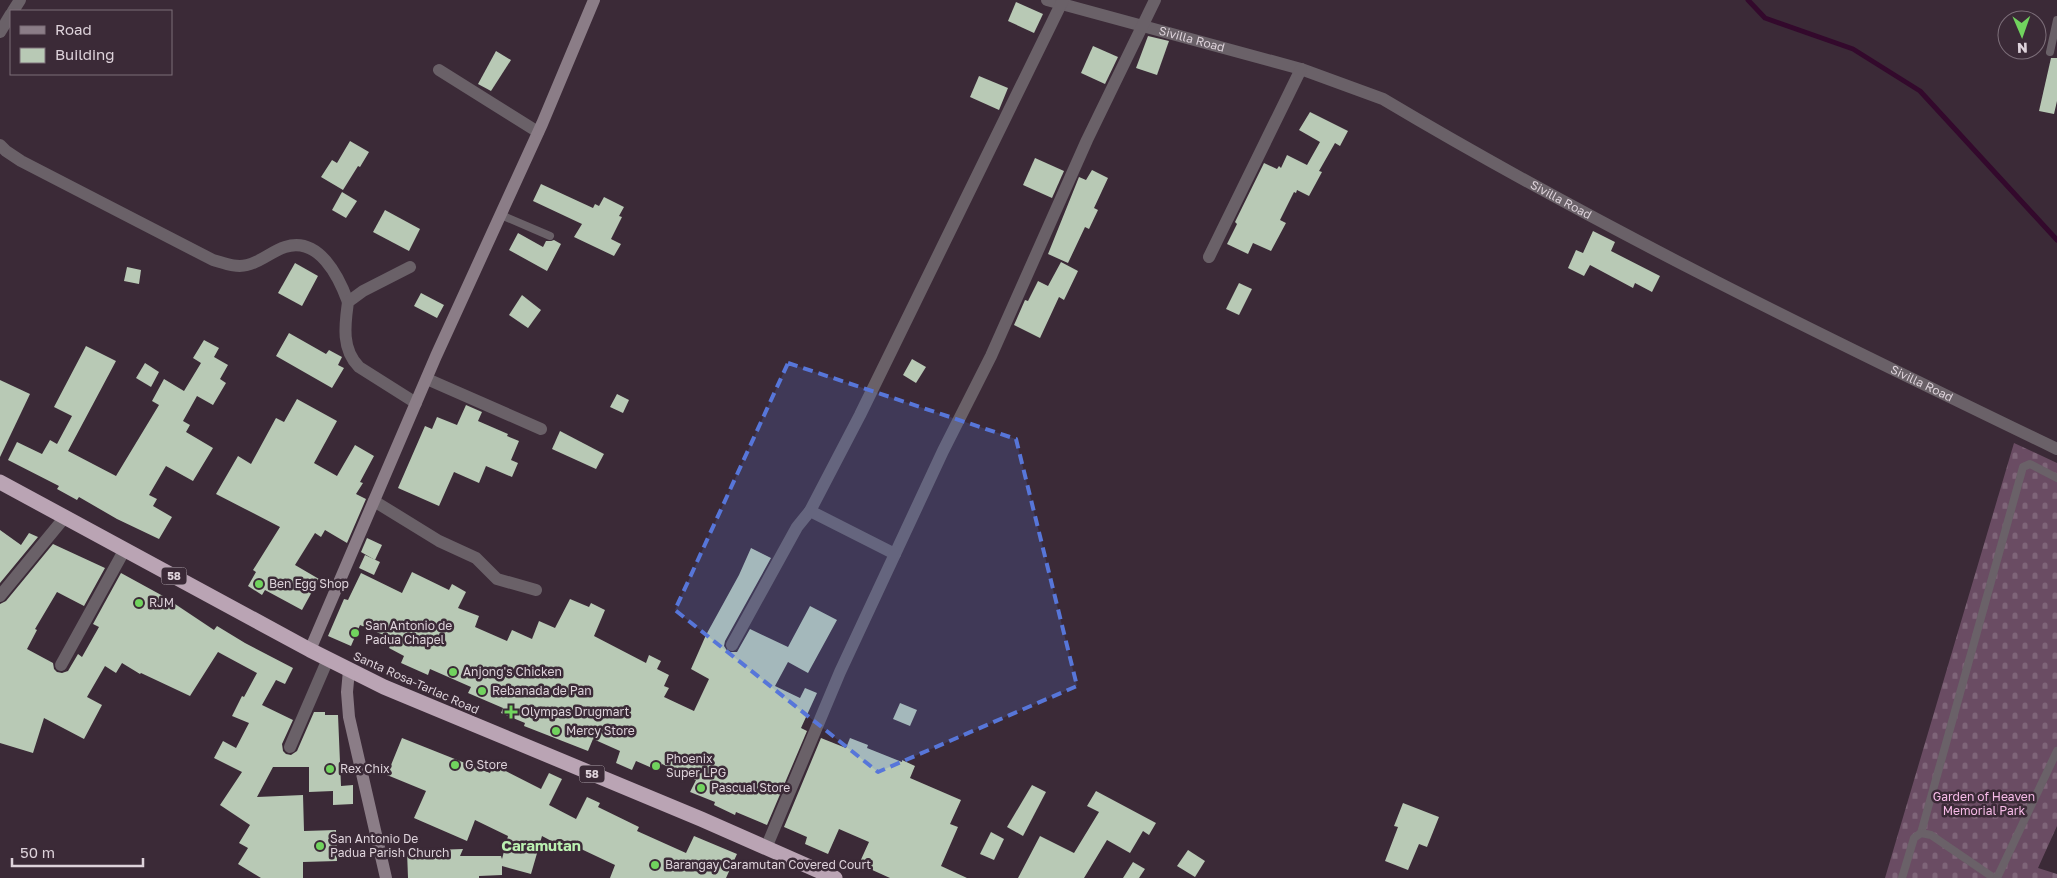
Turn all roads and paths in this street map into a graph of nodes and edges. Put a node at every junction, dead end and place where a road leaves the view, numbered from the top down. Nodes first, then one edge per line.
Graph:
1 (594, 0) edge
2 (1047, 0) edge
3 (1155, 0) edge
4 (1062, 2) edge
5 (10, 16) edge
6 (2057, 20) edge
7 (1141, 26) junction
8 (0, 32) edge
9 (2050, 52) dead end
10 (1301, 69) junction
11 (439, 70) dead end
12 (538, 132) junction
13 (0, 145) edge
14 (501, 215) junction
15 (550, 236) dead end
16 (1209, 257) dead end
17 (410, 267) dead end
18 (348, 302) junction
19 (426, 379) junction
20 (416, 404) junction
21 (540, 430) dead end
22 (2057, 449) edge
23 (2057, 478) edge
24 (0, 482) edge
25 (374, 501) junction
26 (810, 511) junction
27 (65, 517) junction
28 (125, 550) junction
29 (895, 554) junction
30 (536, 590) dead end
31 (0, 596) edge
32 (732, 645) dead end
33 (310, 650) junction
34 (328, 659) junction
35 (61, 665) dead end
36 (349, 670) junction
37 (290, 747) dead end
38 (2057, 751) edge
39 (1921, 833) junction
40 (766, 848) junction
41 (807, 872) edge
42 (386, 878) edge
43 (835, 878) edge
44 (1902, 878) edge
45 (1996, 878) edge

1 - 12 street
2 - 4 street, Sivilla Road
3 - 7 street
4 - 7 street, Sivilla Road
4 - 26 street
5 - 8 street
6 - 9 lane
7 - 10 street, Sivilla Road
7 - 29 street
10 - 16 street
10 - 22 street, Sivilla Road
11 - 12 street
12 - 14 street
13 - 18 street
14 - 15 lane
14 - 19 street
17 - 18 street
18 - 20 street
19 - 20 street
19 - 21 street
20 - 25 street
23 - 39 lane
24 - 27 highway, Santa Rosa-Tarlac Road / 58
25 - 30 street
25 - 33 street
26 - 29 street
26 - 32 street
27 - 28 highway, Santa Rosa-Tarlac Road / 58
27 - 31 street
28 - 33 highway, Santa Rosa-Tarlac Road / 58
28 - 35 street
29 - 40 street
33 - 34 highway, Santa Rosa-Tarlac Road / 58
34 - 36 highway, Santa Rosa-Tarlac Road / 58
34 - 37 street
36 - 40 highway, Santa Rosa-Tarlac Road / 58
36 - 42 street
38 - 45 lane
39 - 44 lane
39 - 45 lane
40 - 41 highway, Santa Rosa-Tarlac Road / 58
41 - 43 highway, Santa Rosa-Tarlac Road / 58

